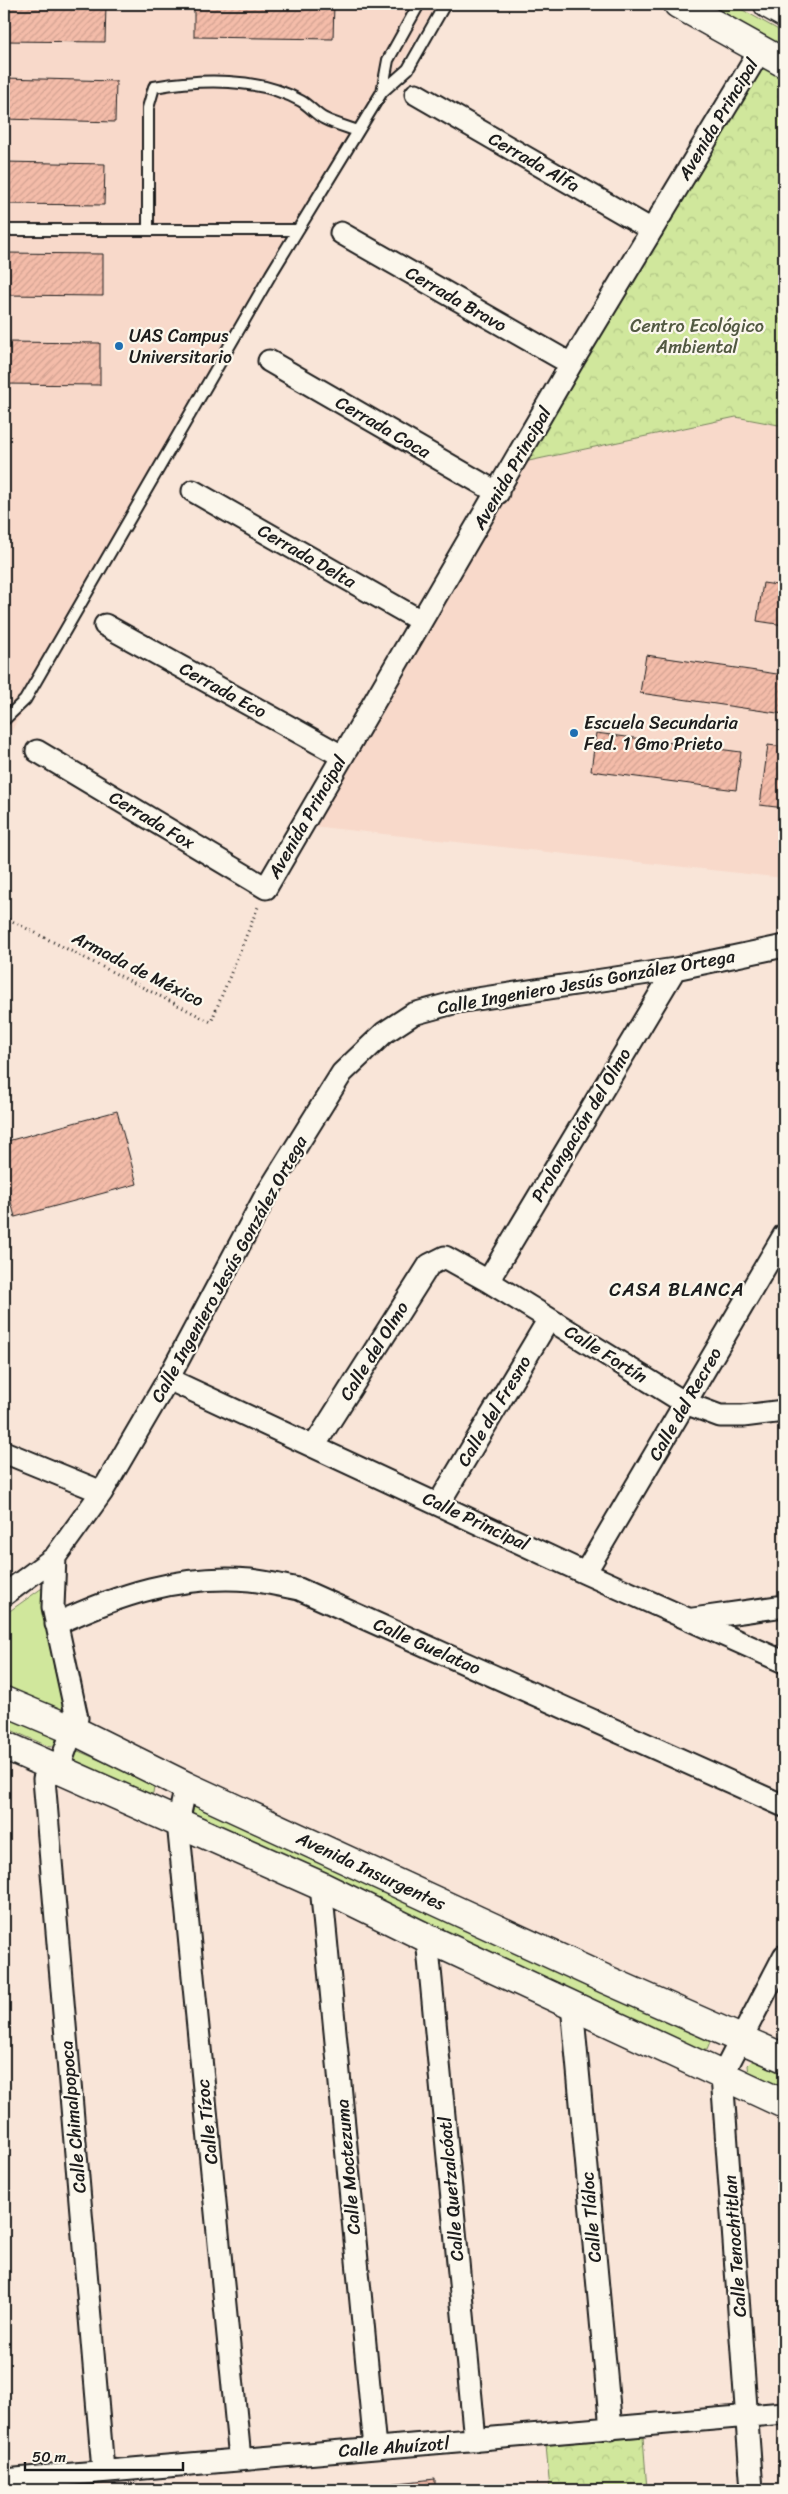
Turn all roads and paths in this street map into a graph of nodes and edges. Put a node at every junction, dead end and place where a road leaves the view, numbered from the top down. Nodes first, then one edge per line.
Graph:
1 (419, 4) edge
2 (445, 4) edge
3 (678, 4) edge
4 (768, 4) edge
5 (784, 13) edge
6 (761, 49) junction
7 (784, 63) edge
8 (382, 92) junction
9 (416, 94) dead end
10 (358, 131) junction
11 (4, 230) edge
12 (148, 230) junction
13 (298, 230) junction
14 (652, 230) junction
15 (341, 233) dead end
16 (269, 361) dead end
17 (571, 364) junction
18 (193, 491) dead end
19 (498, 492) junction
20 (421, 621) junction
21 (105, 624) dead end
22 (4, 720) edge
23 (37, 751) dead end
24 (342, 756) junction
25 (266, 888) junction
26 (4, 917) edge
27 (784, 946) edge
28 (675, 969) junction
29 (784, 1235) edge
30 (438, 1259) joint
31 (488, 1280) junction
32 (549, 1319) junction
33 (168, 1379) junction
34 (685, 1403) junction
35 (784, 1411) edge
36 (314, 1446) junction
37 (4, 1452) edge
38 (102, 1492) junction
39 (439, 1503) junction
40 (56, 1557) junction
41 (586, 1573) junction
42 (4, 1595) edge
43 (784, 1606) edge
44 (693, 1619) junction
45 (56, 1624) junction
46 (784, 1662) edge
47 (4, 1701) edge
48 (73, 1730) junction
49 (4, 1745) edge
50 (58, 1770) junction
51 (186, 1786) junction
52 (784, 1806) edge
53 (178, 1822) junction
54 (320, 1886) junction
55 (427, 1938) junction
56 (784, 1956) edge
57 (572, 2006) junction
58 (741, 2038) junction
59 (784, 2058) edge
60 (722, 2076) junction
61 (784, 2104) edge
62 (784, 2413) edge
63 (747, 2416) junction
64 (611, 2429) junction
65 (475, 2440) junction
66 (375, 2448) junction
67 (240, 2459) junction
68 (103, 2470) junction
69 (4, 2476) edge
70 (752, 2490) edge

1 - 8 lane
2 - 8 lane
3 - 6 main road
4 - 5 main road
6 - 7 main road
6 - 14 street, Avenida Principal
8 - 10 lane
9 - 14 street, Cerrada Alfa
10 - 12 lane
10 - 13 lane
11 - 12 lane
12 - 13 lane
13 - 22 lane
14 - 17 street, Avenida Principal
15 - 17 street, Cerrada Bravo
16 - 19 street, Cerrada Coca
17 - 19 street, Avenida Principal
18 - 20 street, Cerrada Delta
19 - 20 street, Avenida Principal
20 - 24 street, Avenida Principal
21 - 24 street, Cerrada Eco
23 - 25 street, Cerrada Fox
24 - 25 street, Avenida Principal
25 - 26 path, Armada de México
27 - 28 street, Calle Ingeniero Jesús González Ortega
28 - 31 street, Prolongación del Olmo
28 - 33 street, Calle Ingeniero Jesús González Ortega
29 - 34 street, Calle del Recreo
30 - 31 street, Calle Fortín
30 - 36 street, Calle del Olmo
31 - 32 street, Calle Fortín
32 - 34 street, Calle Fortín
32 - 39 street, Calle del Fresno
33 - 36 street, Calle Principal
33 - 38 street, Calle Ingeniero Jesús González Ortega
34 - 35 street, Calle Fortín
34 - 41 street, Calle del Recreo
36 - 39 street, Calle Principal
37 - 38 street
38 - 40 street, Calle Ingeniero Jesús González Ortega
39 - 41 street, Calle Principal
40 - 42 street
40 - 45 street
41 - 44 street, Calle Principal
43 - 44 street
44 - 46 street, Calle Principal
45 - 48 street
45 - 52 street, Calle Guelatao
47 - 48 main road, Avenida Insurgentes
48 - 50 street
48 - 51 main road, Avenida Insurgentes
49 - 50 main road, Avenida Insurgentes
50 - 53 main road, Avenida Insurgentes
50 - 68 street, Calle Chimalpopoca
51 - 53 street, Calle Tízoc
51 - 58 main road, Avenida Insurgentes
53 - 54 main road, Avenida Insurgentes
53 - 67 street, Calle Tízoc
54 - 55 main road, Avenida Insurgentes
54 - 66 street, Calle Moctezuma
55 - 57 main road, Avenida Insurgentes
55 - 65 street, Calle Quetzalcóatl
56 - 58 street
57 - 60 main road, Avenida Insurgentes
57 - 64 street, Calle Tláloc
58 - 59 main road, Avenida Insurgentes
58 - 60 street
60 - 61 main road, Avenida Insurgentes
60 - 63 street, Calle Tenochtitlan
62 - 63 street, Calle Ahuízotl
63 - 64 street, Calle Ahuízotl
63 - 70 street, Calle Tenochtitlan
64 - 65 street, Calle Ahuízotl
65 - 66 street, Calle Ahuízotl
66 - 67 street, Calle Ahuízotl
67 - 68 street, Calle Ahuízotl
68 - 69 street, Calle Ahuízotl

